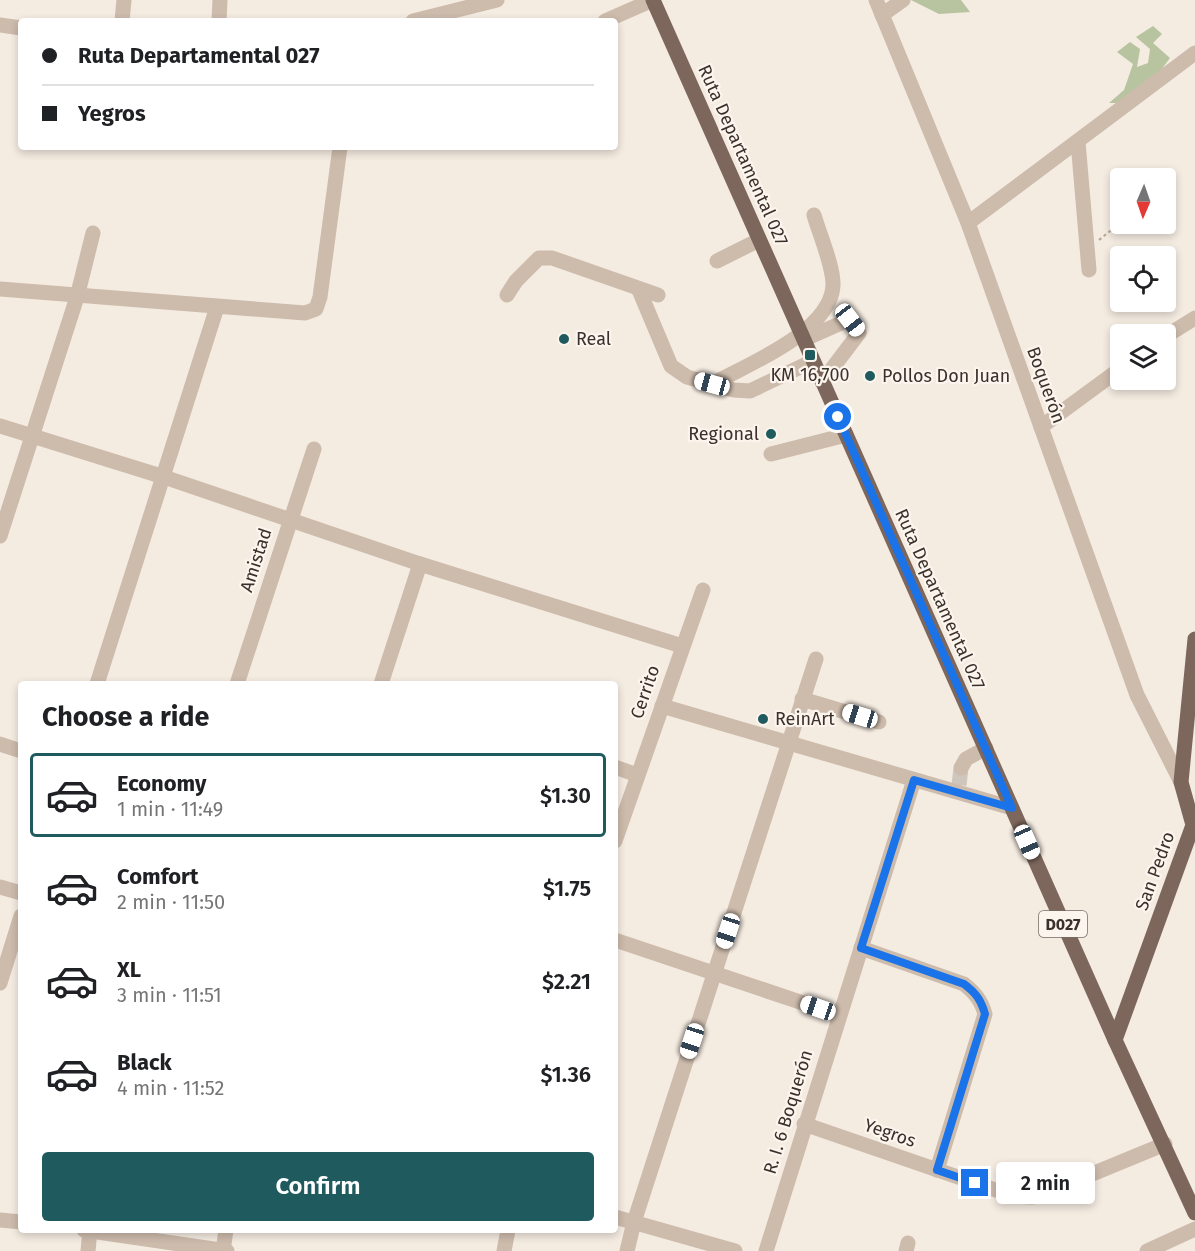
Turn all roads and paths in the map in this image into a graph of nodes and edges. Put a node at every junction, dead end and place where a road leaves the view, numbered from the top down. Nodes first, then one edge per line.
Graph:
1 (124, 0) edge
2 (220, 0) edge
3 (498, 0) edge
4 (653, 0) edge
5 (876, 0) edge
6 (903, 0) edge
7 (882, 15) junction
8 (122, 18) edge
9 (219, 18) edge
10 (425, 18) edge
11 (612, 18) edge
12 (0, 25) edge
13 (18, 28) edge
14 (1195, 53) edge
15 (1078, 142) junction
16 (339, 150) edge
17 (814, 215) dead end
18 (968, 223) junction
19 (1110, 231) edge
20 (93, 232) dead end
21 (759, 240) junction
22 (1087, 249) junction
23 (717, 261) dead end
24 (1089, 270) dead end
25 (0, 289) edge
26 (639, 290) junction
27 (507, 295) dead end
28 (658, 295) dead end
29 (77, 297) junction
30 (217, 307) junction
31 (1195, 318) edge
32 (1176, 330) edge
33 (802, 338) junction
34 (813, 361) junction
35 (1110, 376) edge
36 (822, 381) junction
37 (712, 384) junction
38 (0, 426) edge
39 (1041, 427) junction
40 (33, 435) junction
41 (846, 435) junction
42 (315, 449) dead end
43 (771, 454) dead end
44 (164, 477) junction
45 (290, 521) junction
46 (0, 536) edge
47 (420, 564) junction
48 (704, 590) dead end
49 (1195, 639) edge
50 (682, 646) junction
51 (816, 659) dead end
52 (98, 681) edge
53 (238, 681) edge
54 (382, 681) edge
55 (802, 699) junction
56 (662, 706) junction
57 (879, 722) dead end
58 (788, 741) junction
59 (0, 744) edge
60 (986, 748) junction
61 (18, 750) edge
62 (618, 768) edge
63 (961, 768) tunnel mouth
64 (637, 775) junction
65 (914, 780) junction
66 (1181, 782) junction
67 (1012, 808) junction
68 (1194, 827) edge
69 (618, 831) edge
70 (0, 887) edge
71 (18, 892) edge
72 (18, 926) edge
73 (618, 941) edge
74 (861, 948) junction
75 (715, 973) junction
76 (0, 983) edge
77 (839, 1015) junction
78 (1114, 1040) junction
79 (804, 1124) junction
80 (1165, 1144) junction
81 (937, 1170) junction
82 (1195, 1213) edge
83 (618, 1218) edge
84 (0, 1220) edge
85 (18, 1222) edge
86 (634, 1222) junction
87 (1195, 1229) edge
88 (90, 1233) edge
89 (109, 1233) edge
90 (226, 1233) edge
91 (507, 1233) edge
92 (88, 1251) edge
93 (224, 1251) edge
94 (504, 1251) edge
95 (627, 1251) edge
96 (735, 1251) edge
97 (766, 1251) edge
98 (1147, 1251) edge

1 - 8 street
2 - 9 street
3 - 10 street
4 - 11 street
4 - 21 main road, Ruta Departamental 027 / D027
5 - 7 street, Boquerón
6 - 7 street
7 - 18 street, Boquerón
12 - 13 street
14 - 15 street
15 - 18 street
15 - 22 street
16 - 30 street
17 - 33 street
18 - 39 street, Boquerón
19 - 22 path
20 - 29 street
21 - 23 street
21 - 33 main road, Ruta Departamental 027 / D027
22 - 24 street
25 - 29 street
26 - 27 street
26 - 28 street
26 - 37 street
29 - 30 street
29 - 40 street
30 - 44 street
31 - 32 street
33 - 34 main road, Ruta Departamental 027 / D027
33 - 36 street
33 - 37 street
34 - 36 main road, Ruta Departamental 027 / D027
34 - 37 street
35 - 39 street
36 - 41 main road, Ruta Departamental 027 / D027
38 - 40 street
39 - 66 street, Boquerón
40 - 44 street
40 - 46 street
41 - 43 street
41 - 60 main road, Ruta Departamental 027 / D027
42 - 45 street, Amistad
44 - 45 street
44 - 52 street
45 - 47 street
45 - 53 street, Amistad
47 - 50 street
47 - 54 street
48 - 50 street, Cerrito
49 - 66 main road, San Pedro
50 - 56 street, Cerrito
51 - 55 street
55 - 57 street
55 - 58 street
56 - 58 street
56 - 64 street, Cerrito
58 - 65 street
58 - 75 street
59 - 61 street
60 - 63 street
60 - 67 main road, Ruta Departamental 027 / D027
62 - 64 street
64 - 69 street, Cerrito
65 - 67 street
65 - 74 street, R. I. 6 Boquerón
66 - 68 main road, San Pedro
67 - 78 main road, Ruta Departamental 027 / D027
68 - 78 main road, San Pedro
70 - 71 street
72 - 76 street
73 - 75 street
74 - 77 street, R. I. 6 Boquerón
74 - 81 street
75 - 77 street
75 - 86 street
77 - 79 street, R. I. 6 Boquerón
78 - 80 main road, Ruta Departamental 027 / D027
79 - 81 street, Yegros
79 - 97 street, R. I. 6 Boquerón
80 - 81 street, Yegros
80 - 82 main road, Ruta Departamental 027 / D027
83 - 86 street
84 - 85 street
86 - 95 street
86 - 96 street
87 - 98 street
88 - 92 street
89 - 93 street
90 - 93 street
91 - 94 street

